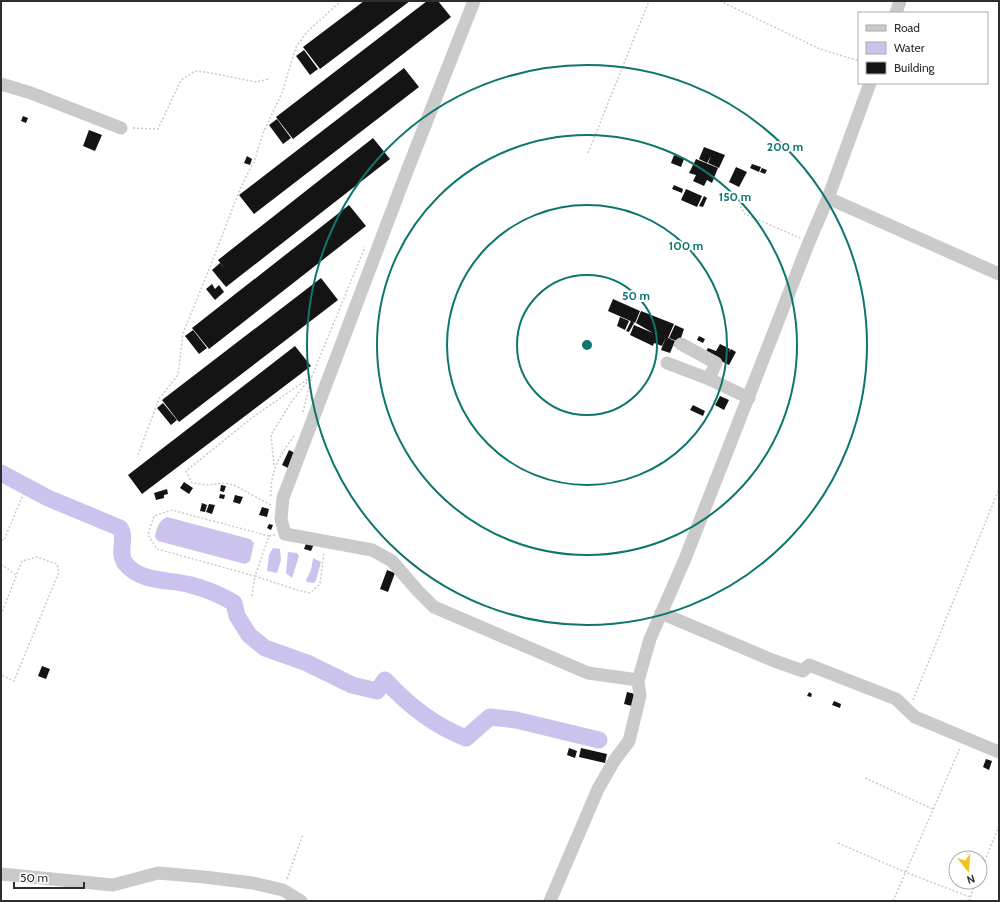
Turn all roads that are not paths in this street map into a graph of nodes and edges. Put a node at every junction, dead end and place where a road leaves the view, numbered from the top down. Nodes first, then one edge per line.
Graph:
1 (474, 1) edge
2 (900, 1) edge
3 (896, 12) edge
4 (1, 84) edge
5 (870, 84) edge
6 (121, 128) road end
7 (828, 198) junction
8 (999, 274) edge
9 (681, 344) dead end
10 (666, 363) dead end
11 (709, 379) junction
12 (749, 398) junction
13 (661, 613) junction
14 (638, 682) junction
15 (999, 752) edge
16 (1, 874) edge
17 (301, 901) edge
18 (550, 901) edge

1 - 14 street
2 - 3 street
4 - 6 street
5 - 7 street
7 - 8 street
7 - 12 street
9 - 11 street
10 - 11 street
11 - 12 street
12 - 13 street
13 - 14 street
13 - 15 street
14 - 18 street
16 - 17 street

